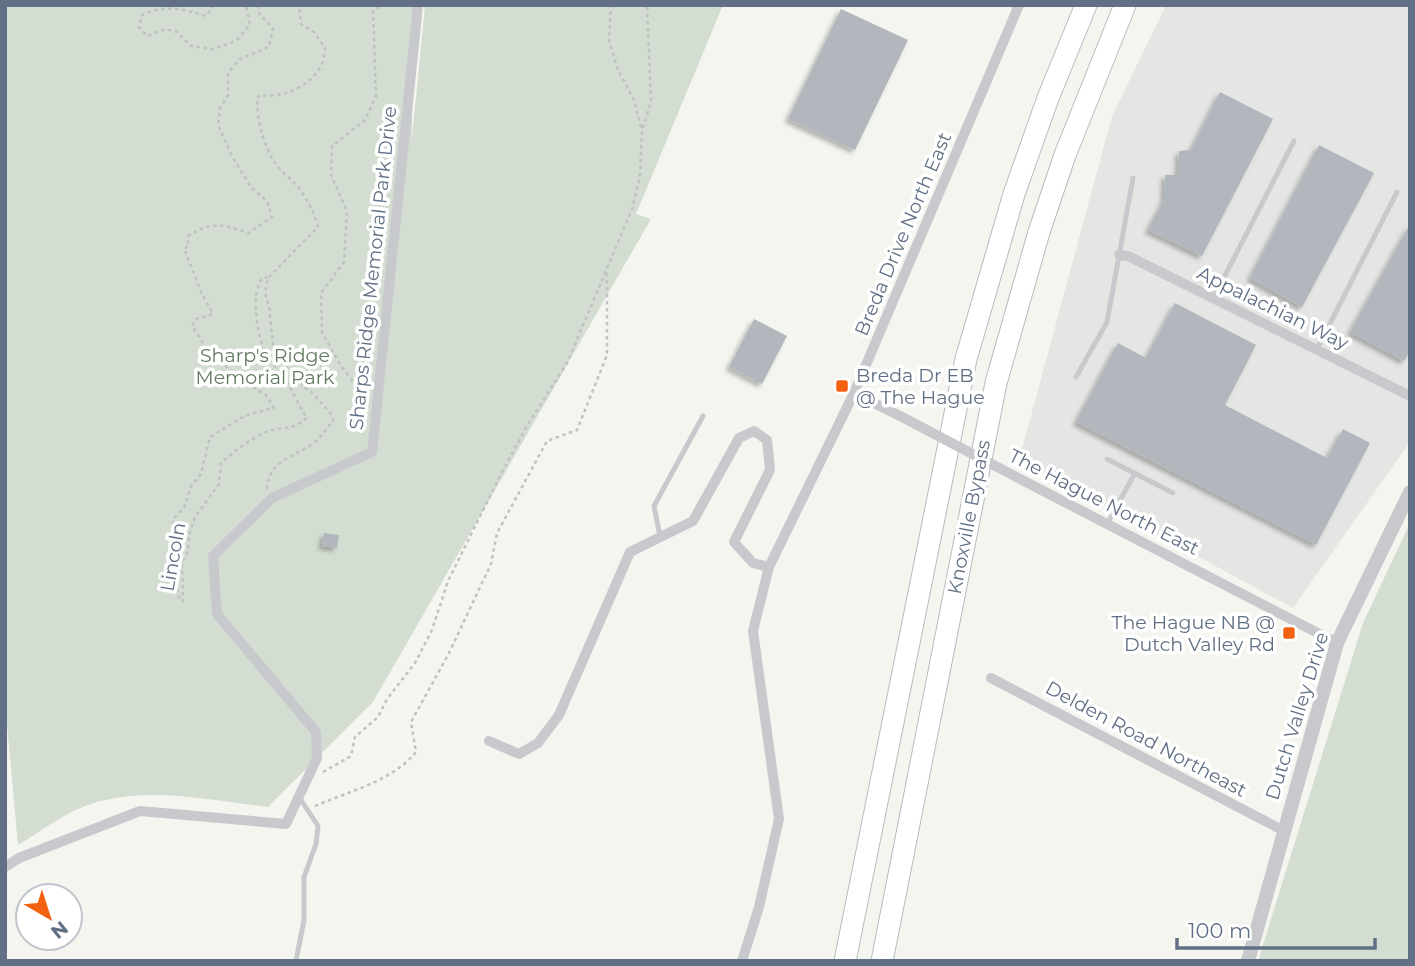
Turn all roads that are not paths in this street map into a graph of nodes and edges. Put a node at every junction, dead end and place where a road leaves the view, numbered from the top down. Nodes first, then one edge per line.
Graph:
1 (418, 5) edge
2 (1020, 5) edge
3 (1086, 5) edge
4 (1125, 5) edge
5 (1294, 141) dead end
6 (1133, 178) dead end
7 (1397, 192) dead end
8 (1119, 255) junction
9 (1214, 298) junction
10 (1316, 349) junction
11 (1076, 377) dead end
12 (854, 393) junction
13 (1410, 396) edge
14 (703, 416) dead end
15 (1107, 459) dead end
16 (1135, 473) junction
17 (1173, 492) dead end
18 (1410, 492) edge
19 (1107, 524) junction
20 (660, 536) junction
21 (769, 568) junction
22 (1337, 643) junction
23 (991, 678) dead end
24 (489, 741) dead end
25 (299, 797) junction
26 (1284, 831) junction
27 (5, 867) edge
28 (296, 961) edge
29 (742, 961) edge
30 (845, 961) edge
31 (882, 961) edge
32 (1248, 961) edge

1 - 25 street, Sharps Ridge Memorial Park Drive
2 - 12 street, Breda Drive North East
3 - 30 highway, Knoxville Bypass
4 - 31 highway, Knoxville Bypass
5 - 9 lane
6 - 8 lane
7 - 10 lane
8 - 9 street, Appalachian Way
8 - 11 lane
9 - 10 street, Appalachian Way
10 - 13 street, Appalachian Way
12 - 19 street, The Hague North East, bridge
12 - 21 street, Breda Drive North East
14 - 20 lane
15 - 16 lane
16 - 17 lane
16 - 19 lane
18 - 22 street, Dutch Valley Drive
19 - 22 street, The Hague North East
20 - 21 street
20 - 24 street
21 - 29 street, Breda Drive North East
22 - 26 street, Dutch Valley Drive
23 - 26 street, Delden Road Northeast
25 - 27 street, Sharps Ridge Memorial Park Drive
25 - 28 lane
26 - 32 street, Dutch Valley Drive

